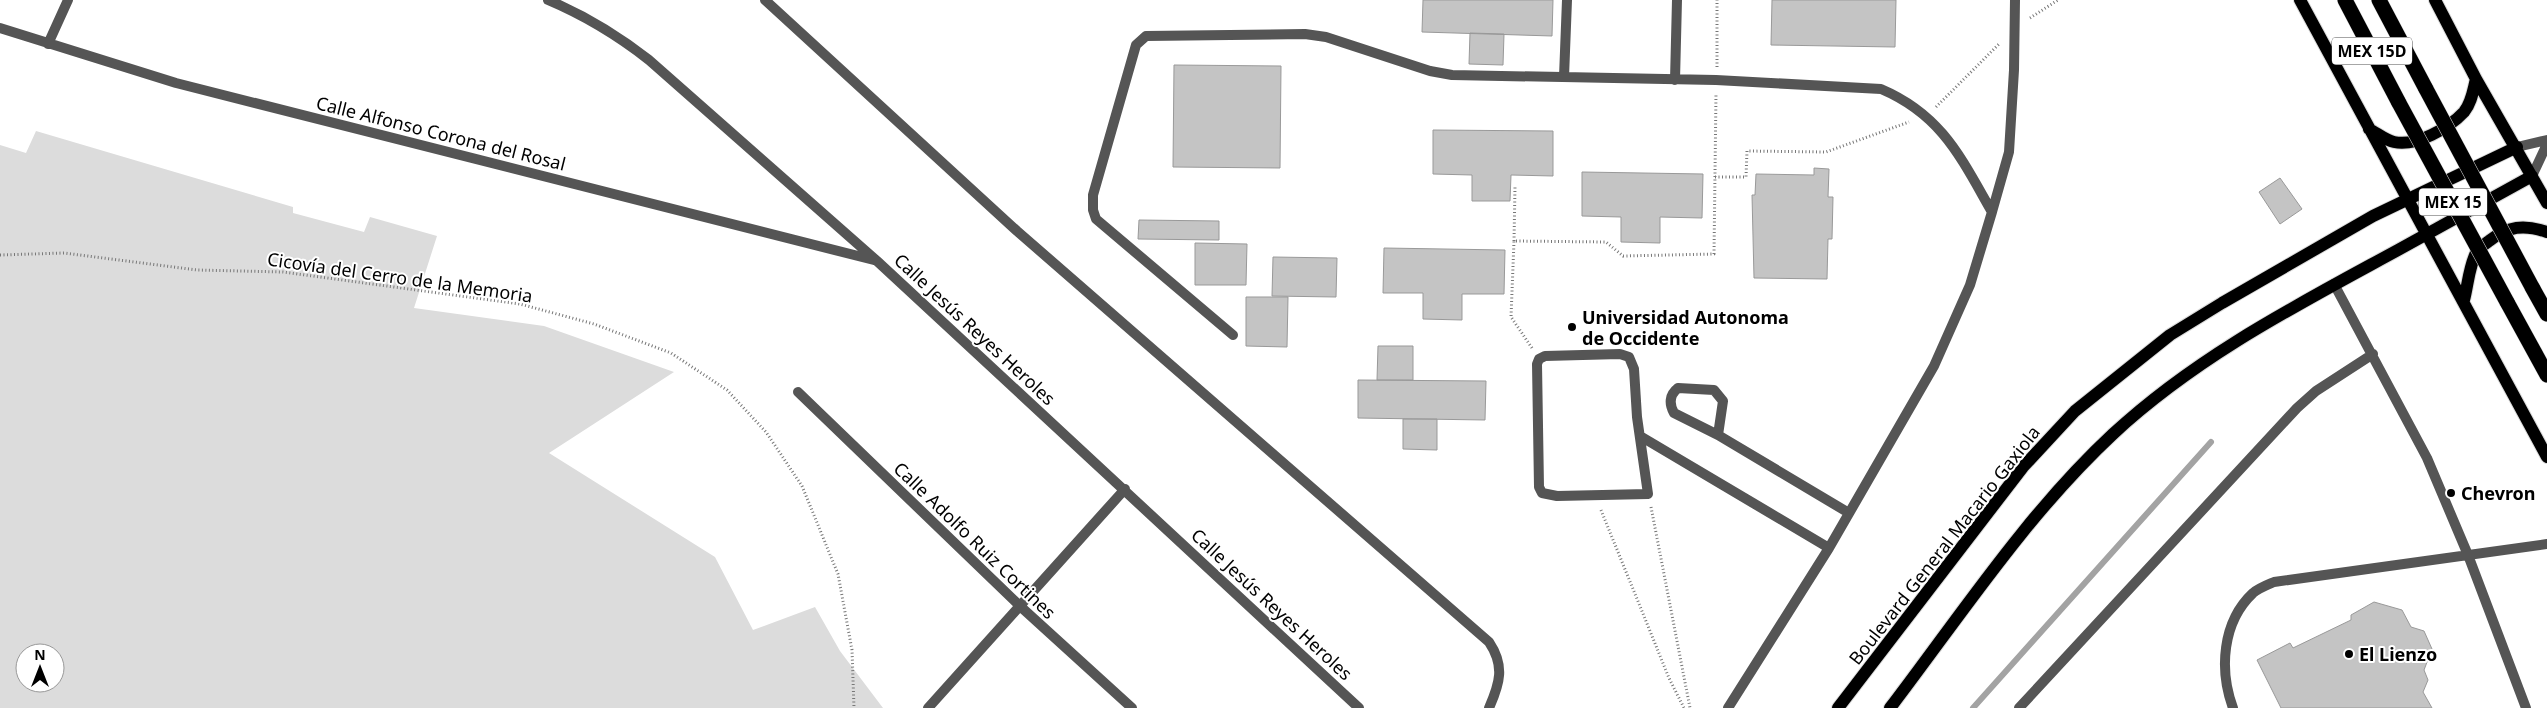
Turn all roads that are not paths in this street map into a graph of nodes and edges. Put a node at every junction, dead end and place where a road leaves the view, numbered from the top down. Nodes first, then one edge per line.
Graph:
1 (68, 0) edge
2 (548, 0) edge
3 (765, 0) edge
4 (1567, 0) edge
5 (1677, 0) edge
6 (2015, 0) edge
7 (2300, 0) edge
8 (2345, 0) edge
9 (2379, 0) edge
10 (2435, 0) edge
11 (0, 28) edge
12 (48, 44) junction
13 (1564, 77) junction
14 (2476, 78) junction
15 (1675, 80) junction
16 (2426, 89) joint
17 (2399, 103) joint
18 (2369, 129) junction
19 (2547, 140) edge
20 (2547, 144) edge
21 (2517, 147) junction
22 (2532, 176) junction
23 (2408, 201) junction
24 (2547, 203) edge
25 (1992, 212) junction
26 (2547, 232) edge
27 (2427, 234) junction
28 (877, 261) junction
29 (2334, 284) junction
30 (2464, 300) junction
31 (2547, 314) edge
32 (1233, 335) dead end
33 (2373, 354) junction
34 (2547, 375) edge
35 (798, 392) dead end
36 (1718, 435) junction
37 (1640, 436) junction
38 (2547, 457) edge
39 (1125, 489) junction
40 (1849, 512) junction
41 (2547, 544) edge
42 (1829, 548) junction
43 (2468, 555) junction
44 (1021, 607) junction
45 (928, 708) edge
46 (1132, 708) edge
47 (1359, 708) edge
48 (1489, 708) edge
49 (1728, 708) edge
50 (1838, 708) edge
51 (1890, 708) edge
52 (2019, 708) edge
53 (2233, 708) edge
54 (2526, 708) edge

1 - 12 street
2 - 28 street, Calle Jesús Reyes Heroles
3 - 48 street
4 - 13 street
5 - 15 street
6 - 25 street
7 - 18 main road
8 - 17 highway, MEX 15D
9 - 16 highway, MEX 15D
10 - 14 main road
11 - 12 street, Calle Alfonso Corona del Rosal
12 - 28 street, Calle Alfonso Corona del Rosal
13 - 15 street
13 - 32 street
14 - 18 main road
14 - 21 main road
15 - 25 street
16 - 31 highway, MEX 15, bridge
17 - 34 highway, MEX 15, bridge
18 - 23 main road
19 - 21 street
20 - 22 street
21 - 22 main road
21 - 23 main road, Boulevard General Macario Gaxiola
22 - 24 main road
22 - 27 main road
23 - 27 main road
23 - 50 main road, Boulevard General Macario Gaxiola
25 - 40 street
26 - 30 main road
27 - 29 main road
27 - 30 main road
28 - 39 street, Calle Jesús Reyes Heroles
29 - 33 street
29 - 51 main road
30 - 38 main road
33 - 43 street
33 - 52 street
35 - 44 street, Calle Adolfo Ruiz Cortines
36 - 36 street
36 - 40 street
37 - 37 street
37 - 42 street
39 - 44 street
39 - 47 street, Calle Jesús Reyes Heroles
40 - 42 street
41 - 43 street
42 - 49 street
43 - 53 street
43 - 54 street
44 - 45 street
44 - 46 street, Calle Adolfo Ruiz Cortines

